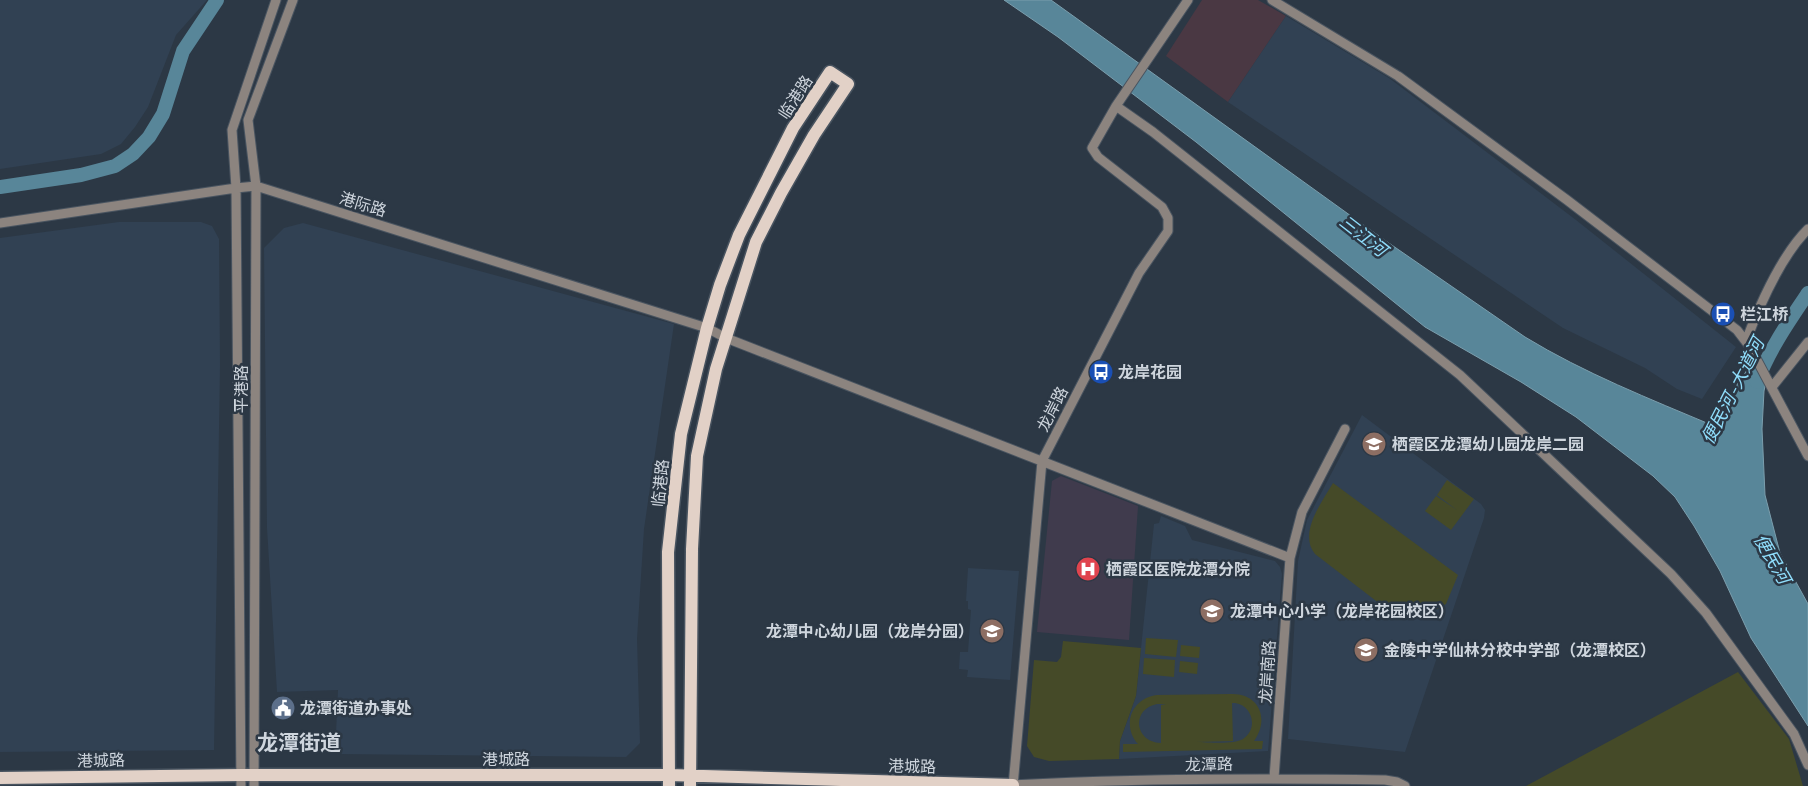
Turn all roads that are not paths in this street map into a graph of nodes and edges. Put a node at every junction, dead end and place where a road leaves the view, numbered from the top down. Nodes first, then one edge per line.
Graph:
1 (276, 0) edge
2 (292, 0) edge
3 (1188, 0) edge
4 (1272, 0) edge
5 (1116, 106) junction
6 (256, 186) junction
7 (236, 188) junction
8 (0, 223) edge
9 (1808, 229) edge
10 (707, 328) junction
11 (726, 338) junction
12 (1808, 342) edge
13 (1748, 344) junction
14 (1771, 385) junction
15 (1345, 430) dead end
16 (1808, 456) edge
17 (1042, 461) junction
18 (1290, 558) junction
19 (1808, 765) edge
20 (0, 778) edge
21 (1274, 778) junction
22 (241, 780) edge
23 (254, 780) edge
24 (669, 781) edge
25 (690, 781) edge
26 (1013, 785) edge
27 (1406, 786) edge

1 - 7 street, 平港路
2 - 6 street, 平港路
3 - 5 street
4 - 13 street
5 - 17 street, 龙岸路
5 - 19 street
6 - 7 street, 港际路
6 - 10 street, 港际路
6 - 23 street, 平港路
7 - 8 street, 港际路
7 - 22 street, 平港路
9 - 13 street
10 - 11 street, 港际路
10 - 11 main road, 临港路
10 - 24 main road, 临港路
11 - 17 street, 港际路
11 - 25 main road, 临港路
12 - 14 street
13 - 14 street
14 - 16 street
15 - 18 street, 龙岸南路
17 - 18 street, 港际路
17 - 26 street, 龙岸路
18 - 21 street, 龙岸南路
20 - 22 main road, 港城路
21 - 26 street, 龙潭路
21 - 27 street, 龙潭路
22 - 23 main road, 港城路
23 - 24 main road, 港城路
24 - 25 main road, 港城路
25 - 26 main road, 港城路

